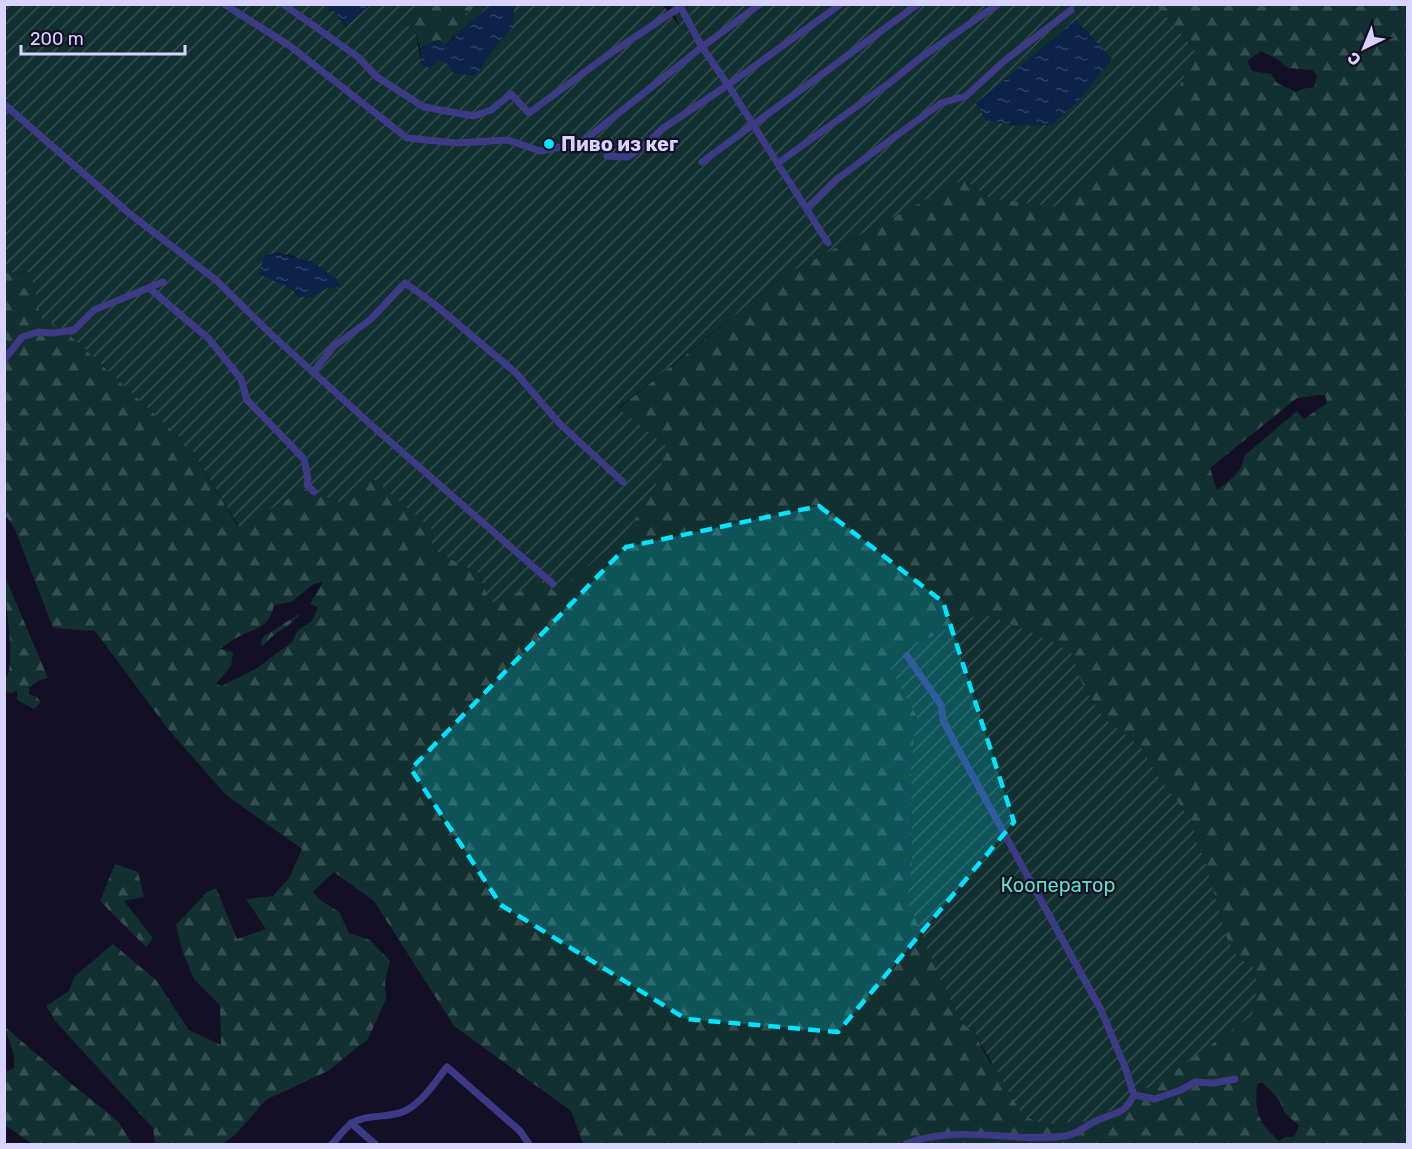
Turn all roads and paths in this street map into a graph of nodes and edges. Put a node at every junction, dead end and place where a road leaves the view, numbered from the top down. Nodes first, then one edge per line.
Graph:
1 (224, 4) edge
2 (283, 4) edge
3 (760, 4) edge
4 (841, 4) edge
5 (918, 4) edge
6 (998, 4) edge
7 (679, 6) edge
8 (1071, 10) dead end
9 (702, 47) junction
10 (728, 85) junction
11 (4, 104) edge
12 (754, 125) junction
13 (607, 156) dead end
14 (702, 162) dead end
15 (778, 163) junction
16 (807, 208) junction
17 (828, 243) dead end
18 (163, 282) dead end
19 (148, 288) junction
20 (4, 360) edge
21 (313, 372) junction
22 (623, 482) dead end
23 (314, 492) dead end
24 (553, 584) dead end
25 (907, 656) dead end
26 (1235, 1079) dead end
27 (1134, 1095) junction
28 (351, 1123) junction
29 (332, 1144) edge
30 (375, 1144) edge
31 (529, 1144) edge
32 (906, 1144) edge

1 - 9 street
2 - 7 street
3 - 9 street
4 - 10 street
5 - 12 street
6 - 15 street
7 - 9 street
8 - 16 street
9 - 10 street
10 - 12 street
10 - 13 street
11 - 21 street
12 - 14 street
12 - 15 street
15 - 16 street
16 - 17 street
18 - 19 street
19 - 20 street
19 - 23 street
21 - 22 street
21 - 24 street
25 - 27 street
26 - 27 street
27 - 32 street
28 - 29 street
28 - 30 street
28 - 31 street

